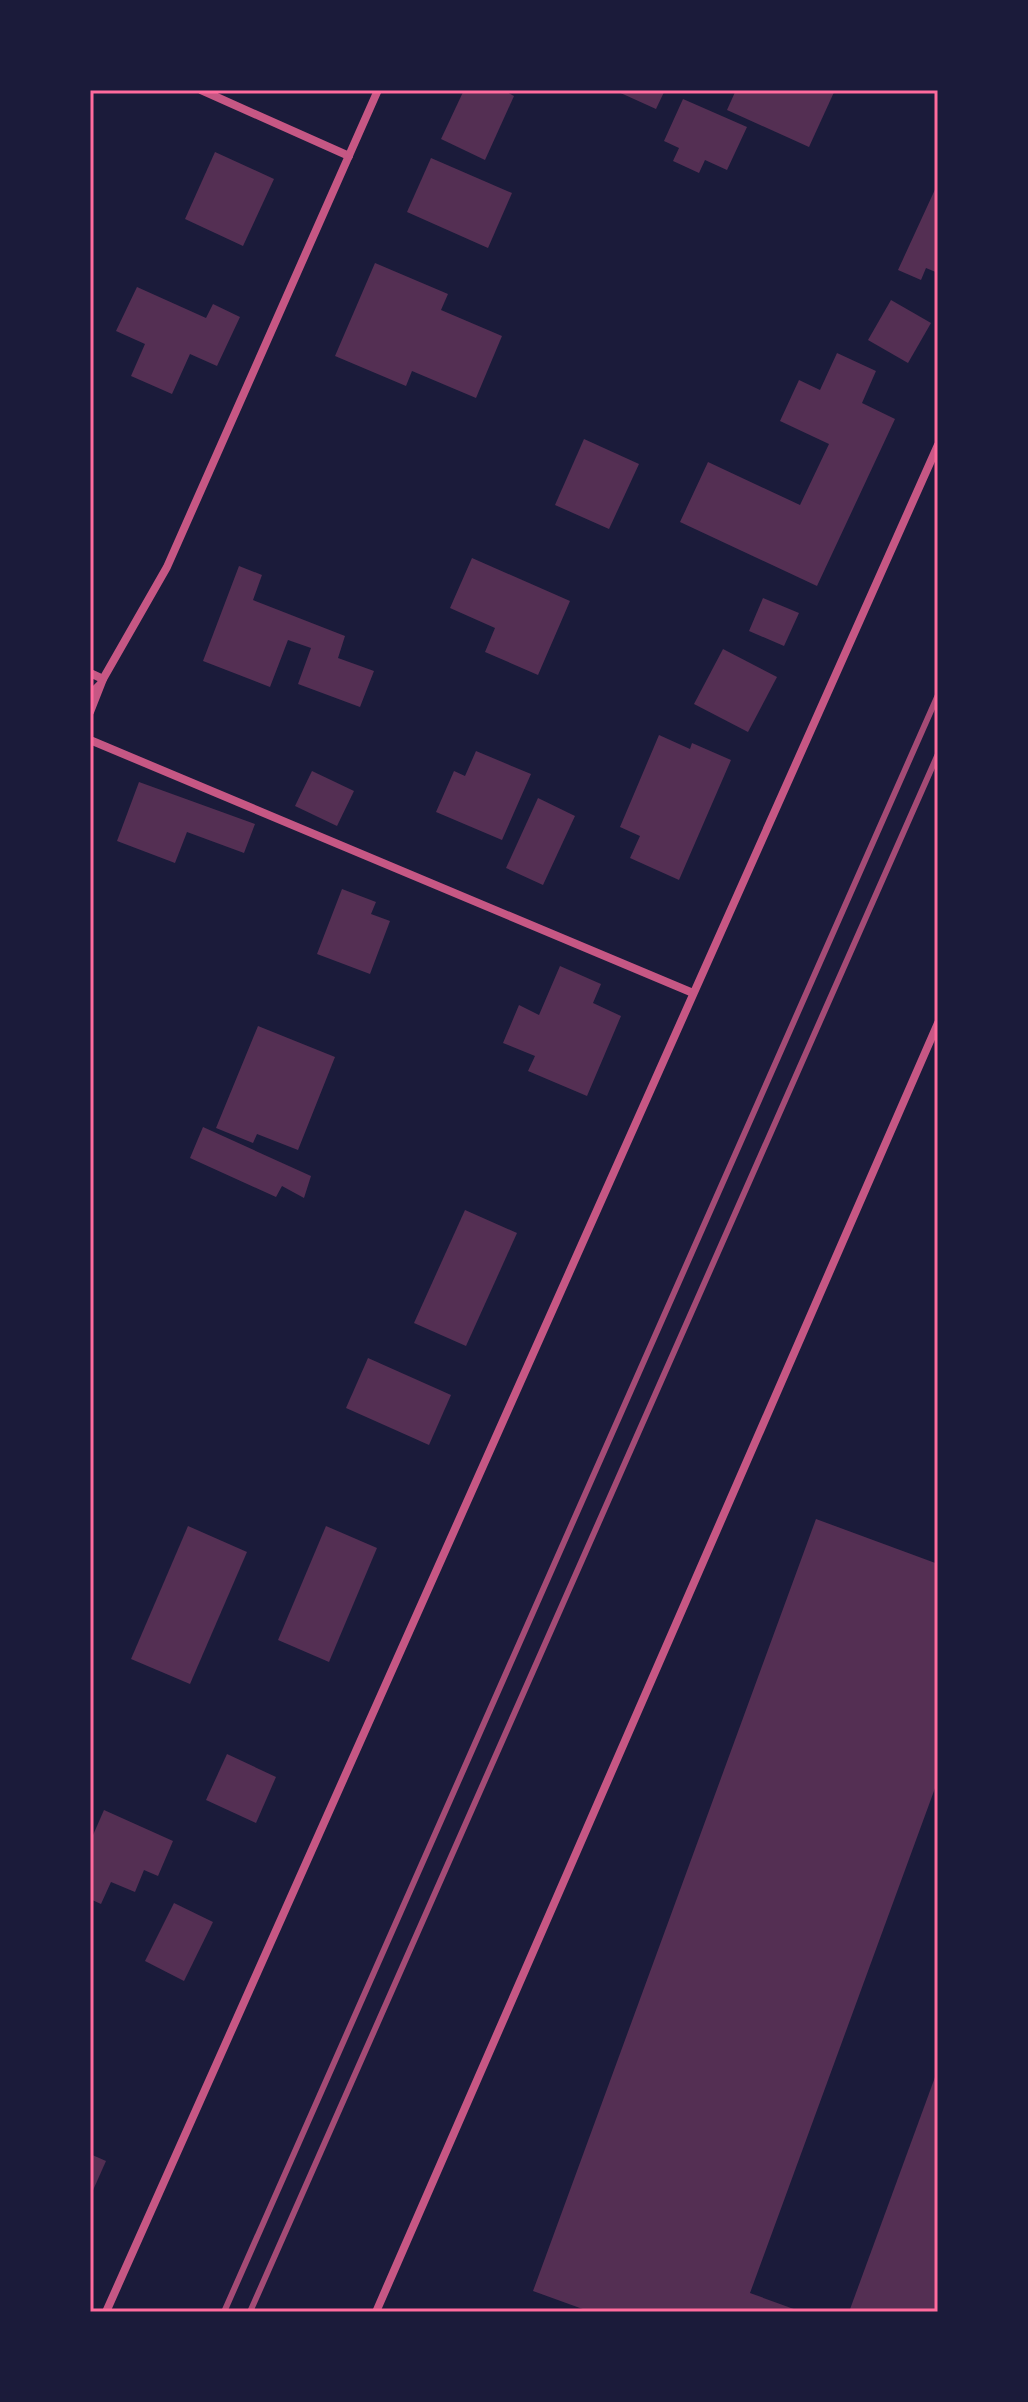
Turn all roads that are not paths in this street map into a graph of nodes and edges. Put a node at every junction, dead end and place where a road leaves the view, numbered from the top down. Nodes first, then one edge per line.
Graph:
1 (201, 90) edge
2 (378, 90) edge
3 (349, 156) junction
4 (938, 445) edge
5 (90, 673) edge
6 (103, 679) junction
7 (90, 693) edge
8 (90, 712) edge
9 (90, 740) edge
10 (693, 993) junction
11 (938, 1023) edge
12 (106, 2312) edge
13 (376, 2312) edge

1 - 3 street
2 - 3 street
3 - 6 street
4 - 10 street
5 - 6 street
6 - 7 lane
6 - 8 street
9 - 10 street
10 - 12 street
11 - 13 street

